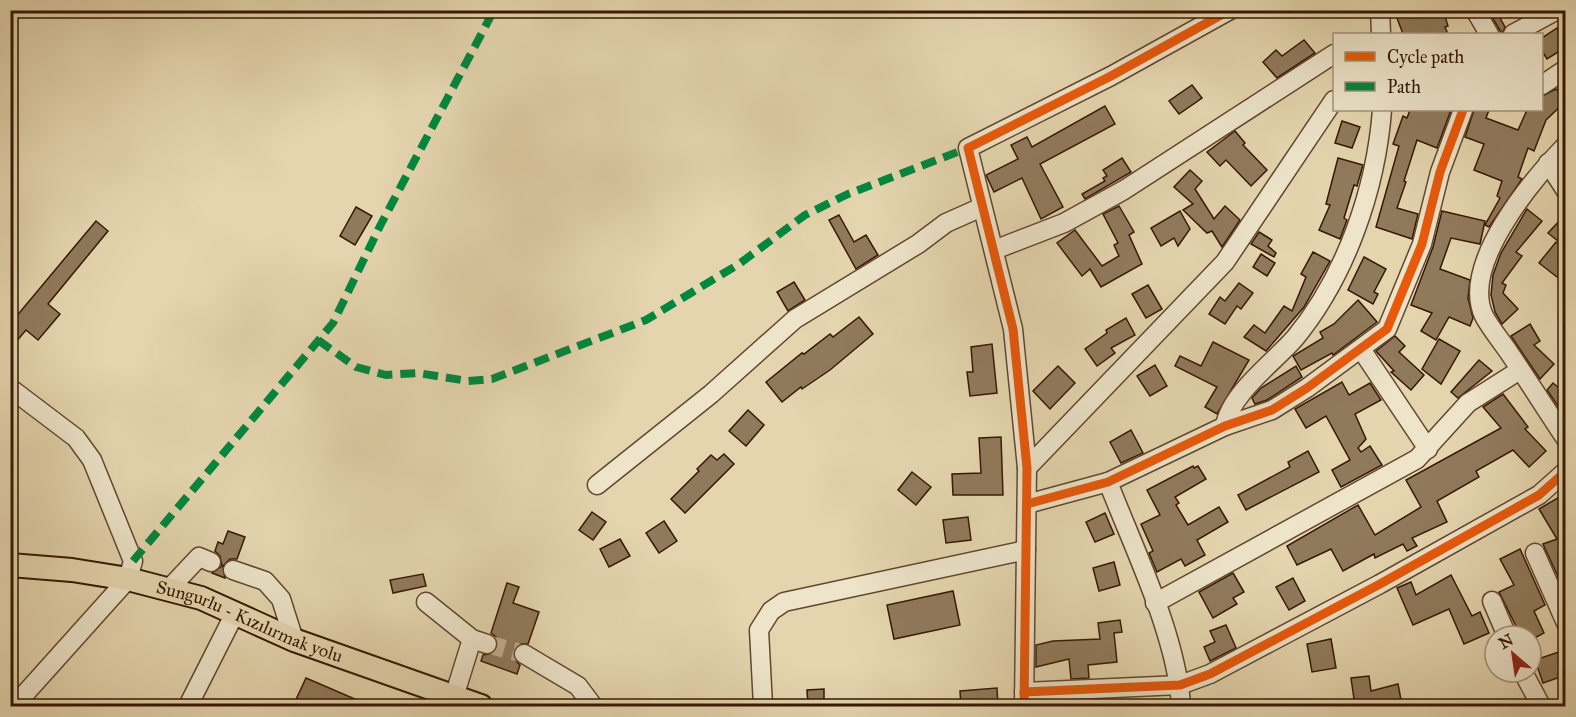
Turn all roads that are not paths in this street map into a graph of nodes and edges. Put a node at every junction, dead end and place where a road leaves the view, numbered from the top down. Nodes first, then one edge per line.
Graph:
1 (1230, 10) edge
2 (1380, 10) edge
3 (1475, 10) edge
4 (1557, 10) edge
5 (1381, 33) edge
6 (1488, 33) edge
7 (1515, 33) edge
8 (1333, 55) edge
9 (1566, 69) edge
10 (1543, 84) edge
11 (1333, 103) edge
12 (1382, 111) edge
13 (1463, 111) edge
14 (1566, 145) edge
15 (1548, 163) junction
16 (1566, 191) edge
17 (982, 207) junction
18 (994, 250) junction
19 (1361, 349) junction
20 (1520, 370) junction
21 (10, 388) edge
22 (1225, 426) junction
23 (1566, 439) edge
24 (1428, 449) junction
25 (1027, 468) junction
26 (1566, 471) edge
27 (1108, 482) junction
28 (597, 485) dead end
29 (1027, 504) junction
30 (1026, 550) junction
31 (1535, 553) dead end
32 (211, 561) dead end
33 (10, 565) edge
34 (233, 570) dead end
35 (128, 579) junction
36 (168, 590) junction
37 (1492, 601) dead end
38 (426, 602) dead end
39 (1155, 603) junction
40 (235, 613) junction
41 (1566, 623) edge
42 (1502, 624) edge
43 (294, 640) junction
44 (524, 654) tunnel mouth
45 (1529, 684) edge
46 (1180, 686) junction
47 (454, 697) junction
48 (1024, 699) edge
49 (14, 706) edge
50 (188, 706) edge
51 (481, 706) edge
52 (593, 706) edge
53 (762, 706) edge
54 (1181, 706) edge
55 (1541, 706) edge

1 - 17 street
2 - 5 street
3 - 6 street
4 - 7 street
8 - 18 street
9 - 10 street
11 - 25 street
12 - 22 street
13 - 19 street
14 - 15 street
15 - 16 street
15 - 20 street
17 - 18 street
17 - 28 street
18 - 25 street
19 - 22 street
19 - 24 street
20 - 23 street
20 - 24 street
21 - 35 street
22 - 27 street
24 - 39 street
25 - 29 street
26 - 46 street
27 - 29 street
27 - 39 street
29 - 30 street
30 - 48 street
30 - 53 street
31 - 41 street
32 - 36 street
33 - 35 main road, Sungurlu - Kızılırmak yolu
34 - 43 street
35 - 36 main road, Sungurlu - Kızılırmak yolu
35 - 49 street
36 - 40 main road, Sungurlu - Kızılırmak yolu
37 - 42 street
38 - 47 street
39 - 46 street
40 - 43 main road, Sungurlu - Kızılırmak yolu
40 - 50 street
43 - 47 main road, Sungurlu - Kızılırmak yolu
44 - 52 street
45 - 55 street
46 - 48 street
46 - 54 street
47 - 51 main road, Sungurlu - Kızılırmak yolu

